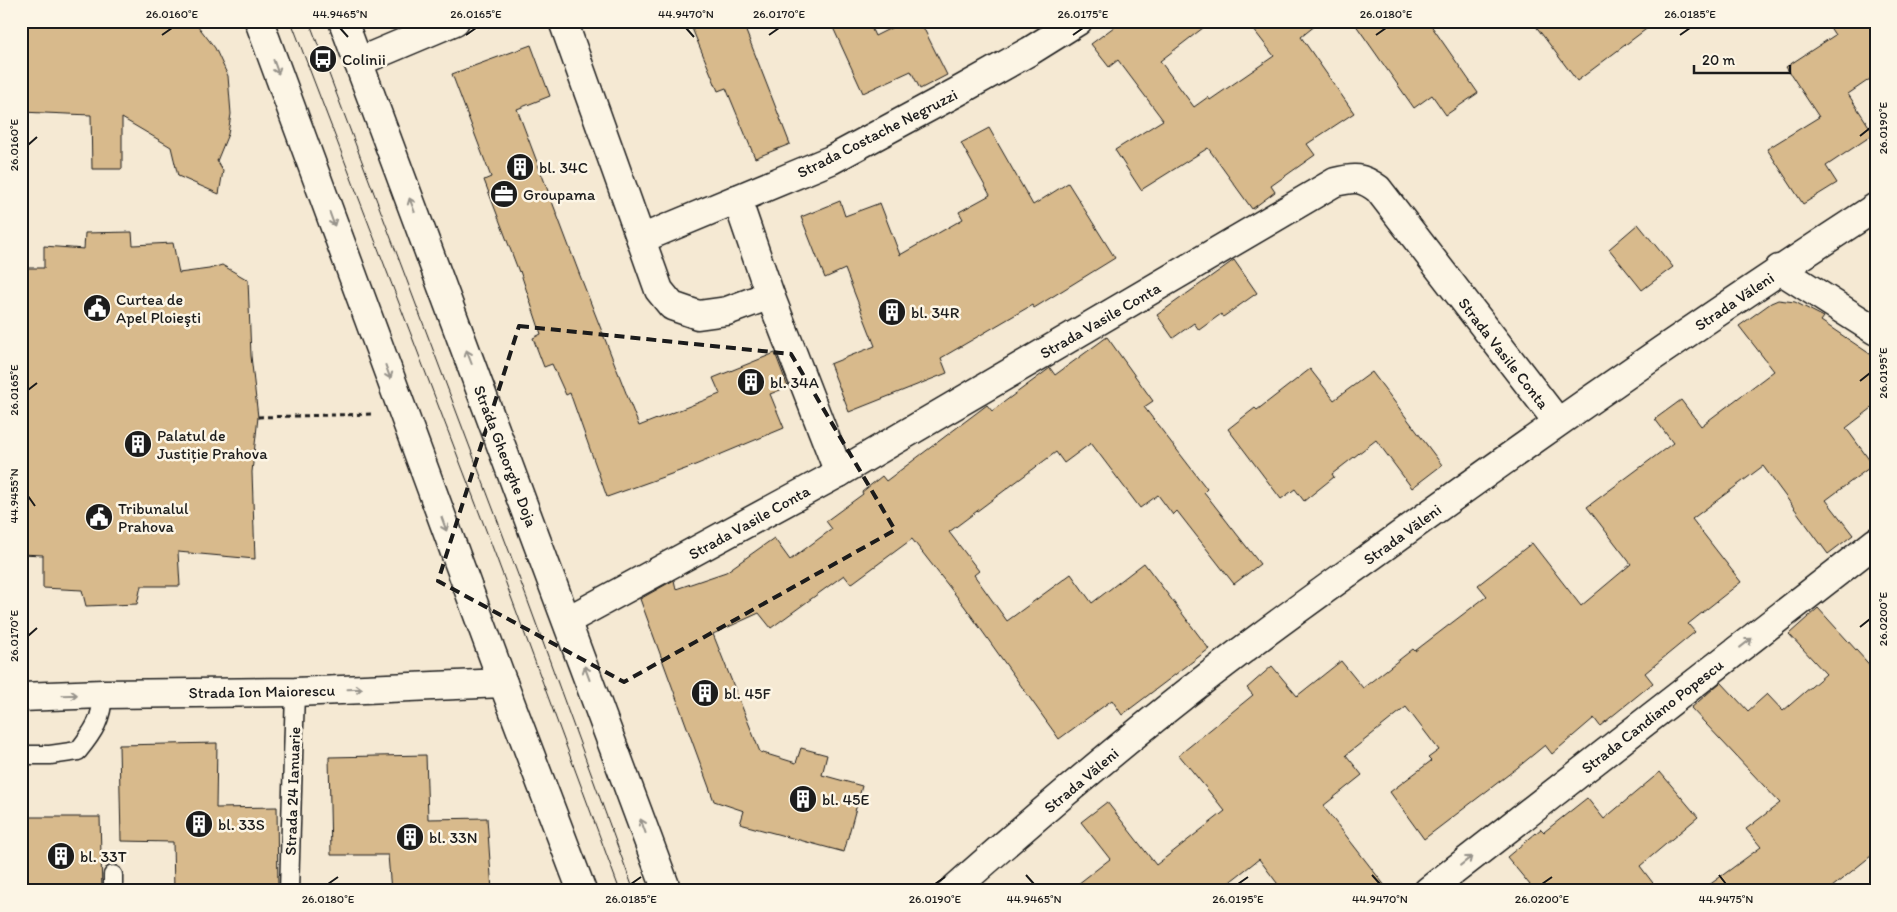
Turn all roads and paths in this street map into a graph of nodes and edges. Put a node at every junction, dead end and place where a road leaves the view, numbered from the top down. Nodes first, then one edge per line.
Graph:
1 (259, 21) edge
2 (343, 21) edge
3 (455, 21) edge
4 (563, 21) edge
5 (1078, 21) edge
6 (358, 62) junction
7 (737, 199) junction
8 (1876, 207) edge
9 (641, 239) junction
10 (1779, 270) junction
11 (770, 295) junction
12 (1876, 331) edge
13 (403, 413) junction
14 (258, 417) dead end
15 (1557, 422) junction
16 (839, 473) junction
17 (1876, 542) edge
18 (568, 620) junction
19 (503, 683) junction
20 (295, 692) junction
21 (102, 694) junction
22 (21, 697) edge
23 (21, 755) edge
24 (664, 881) edge
25 (289, 891) edge
26 (582, 891) edge
27 (689, 891) edge
28 (952, 891) edge
29 (1428, 891) edge

1 -> 13 street
2 - 6 street, Strada Gheorghe Doja
3 - 6 street
4 - 9 street
5 - 7 street, Strada Costache Negruzzi
18 -> 6 street, Strada Gheorghe Doja
7 - 9 street, Strada Costache Negruzzi
7 - 11 street
8 - 10 street, Strada Văleni
9 - 11 street
10 - 12 street
10 - 15 street, Strada Văleni
11 - 16 street
13 - 14 path
13 -> 19 street
15 - 16 street, Strada Vasile Conta
15 - 28 street, Strada Văleni
16 - 18 street, Strada Vasile Conta
29 -> 17 street, Strada Candiano Popescu
24 -> 18 street, Strada Gheorghe Doja
20 -> 19 street, Strada Ion Maiorescu
19 - 26 street
20 - 21 street, Strada Ion Maiorescu
20 - 25 lane, Strada 24 Ianuarie
22 -> 21 street, Strada Ion Maiorescu
21 - 23 lane
24 - 27 street

